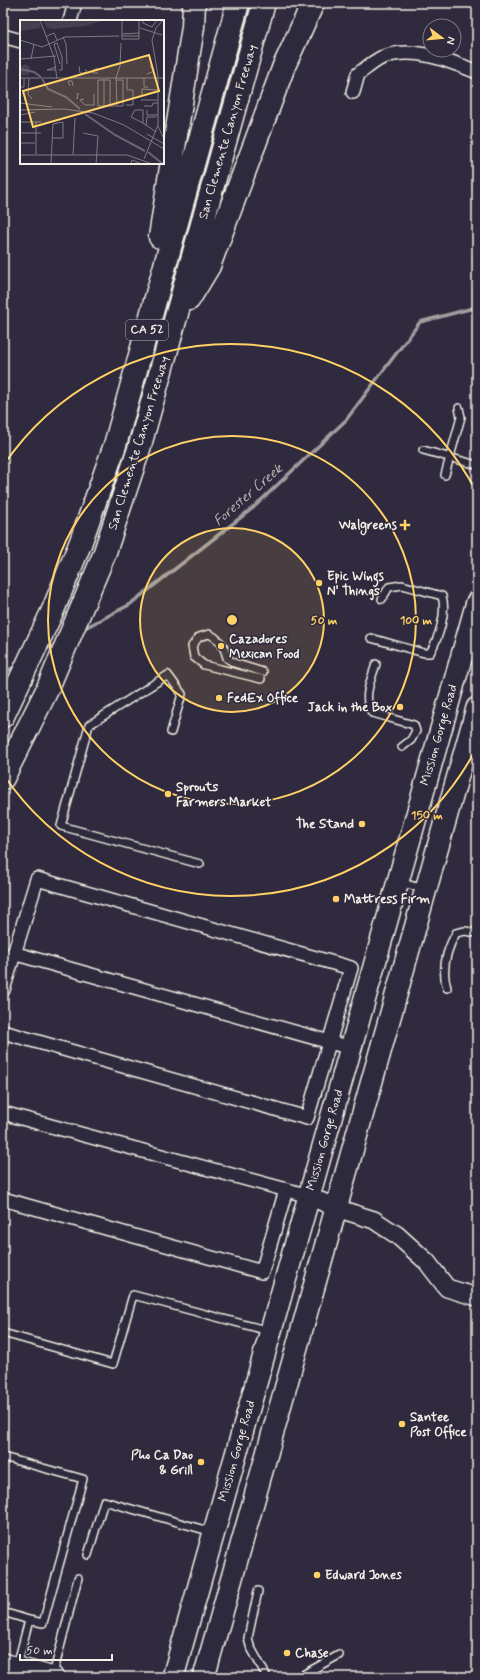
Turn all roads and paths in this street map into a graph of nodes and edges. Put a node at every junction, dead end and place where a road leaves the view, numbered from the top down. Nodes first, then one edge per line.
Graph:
1 (75, 3) edge
2 (194, 3) edge
3 (233, 3) edge
4 (238, 3) edge
5 (264, 3) edge
6 (313, 3) edge
7 (70, 20) edge
8 (3, 36) edge
9 (20, 41) edge
10 (477, 72) edge
11 (352, 92) dead end
12 (207, 113) junction
13 (176, 320) junction
14 (146, 333) junction
15 (459, 408) dead end
16 (423, 450) dead end
17 (450, 458) junction
18 (477, 465) edge
19 (445, 475) dead end
20 (382, 599) dead end
21 (477, 602) edge
22 (371, 638) dead end
23 (376, 664) dead end
24 (262, 676) joint
25 (477, 708) edge
26 (3, 716) edge
27 (171, 732) dead end
28 (402, 746) dead end
29 (3, 778) edge
30 (200, 864) dead end
31 (397, 882) junction
32 (426, 890) junction
33 (477, 933) edge
34 (14, 953) junction
35 (447, 988) dead end
36 (3, 990) edge
37 (3, 1032) edge
38 (329, 1041) junction
39 (351, 1048) junction
40 (3, 1112) edge
41 (286, 1190) junction
42 (309, 1196) junction
43 (3, 1198) edge
44 (336, 1208) junction
45 (477, 1297) edge
46 (271, 1332) junction
47 (3, 1333) edge
48 (3, 1456) edge
49 (214, 1532) junction
50 (88, 1555) dead end
51 (78, 1578) dead end
52 (258, 1592) dead end
53 (3, 1612) edge
54 (29, 1620) junction
55 (340, 1655) dead end
56 (10, 1665) edge
57 (53, 1677) edge
58 (173, 1677) edge
59 (204, 1677) edge
60 (267, 1677) edge
61 (299, 1677) edge

1 - 7 street
2 - 14 highway
3 - 12 highway
4 - 12 highway, San Clemente Canyon Freeway / CA 52
5 - 13 highway, San Clemente Canyon Freeway / CA 52
6 - 13 highway
8 - 9 street
10 - 11 street
12 - 14 highway, San Clemente Canyon Freeway / CA 52
13 - 29 highway, San Clemente Canyon Freeway / CA 52
14 - 26 highway, San Clemente Canyon Freeway / CA 52
15 - 17 lane
16 - 17 lane
17 - 18 lane
17 - 19 lane
20 - 22 lane
21 - 31 main road, Mission Gorge Road
23 - 28 lane
24 - 24 lane
25 - 32 main road
27 - 30 lane
31 - 32 lane
31 - 39 main road, Mission Gorge Road
32 - 44 main road
33 - 35 lane
34 - 36 street
34 - 38 street
34 - 38 street
37 - 38 street
38 - 39 street
39 - 42 main road, Mission Gorge Road
40 - 41 street
41 - 42 street
41 - 43 street
42 - 44 street
42 - 46 main road, Mission Gorge Road
44 - 45 street
44 - 59 main road
46 - 47 lane
46 - 49 main road, Mission Gorge Road
48 - 54 lane
49 - 50 lane
49 - 58 main road, Mission Gorge Road
51 - 57 lane
52 - 60 lane
53 - 54 lane
54 - 56 lane
55 - 61 lane
56 - 57 main road

